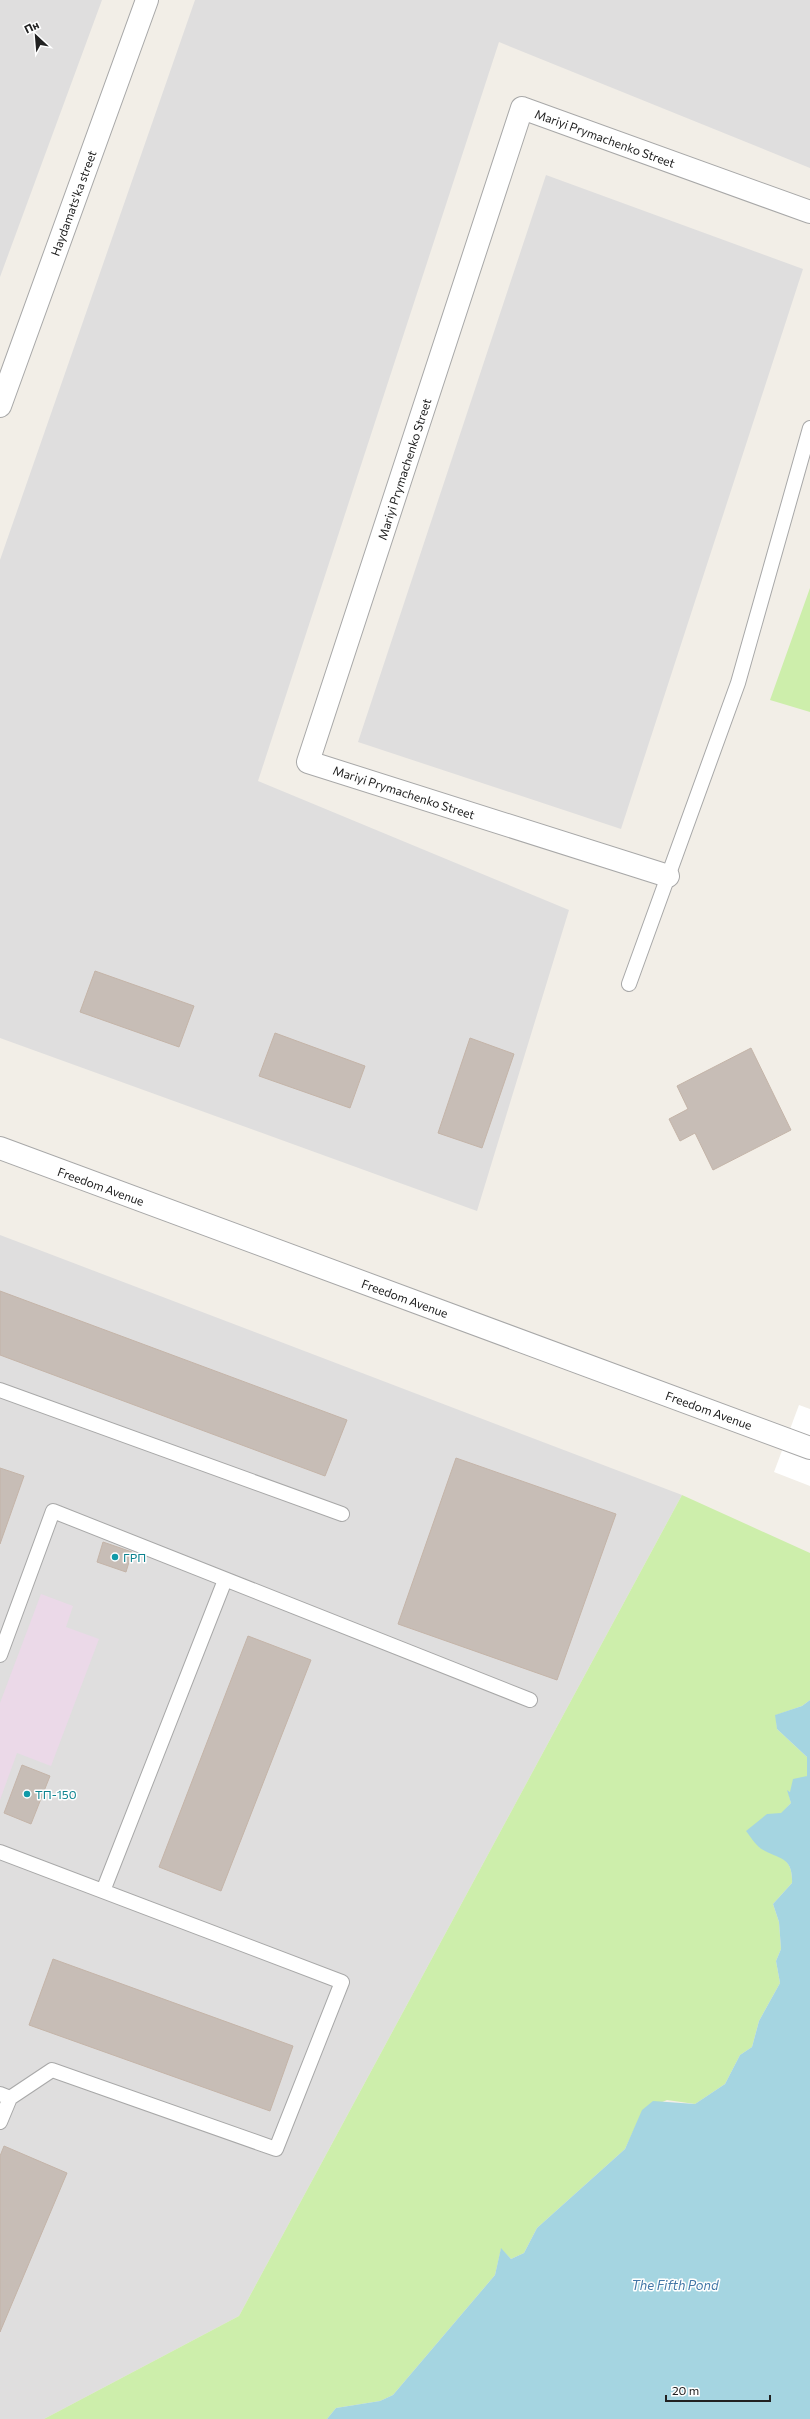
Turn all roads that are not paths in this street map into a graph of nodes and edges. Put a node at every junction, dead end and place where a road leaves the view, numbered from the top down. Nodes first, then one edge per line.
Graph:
1 (147, 0) edge
2 (810, 212) edge
3 (0, 406) edge
4 (810, 428) edge
5 (668, 876) junction
6 (629, 984) dead end
7 (0, 1148) edge
8 (0, 1390) edge
9 (810, 1448) edge
10 (342, 1514) dead end
11 (225, 1580) junction
12 (0, 1655) edge
13 (530, 1700) dead end
14 (0, 1852) edge
15 (103, 1891) junction
16 (5, 2096) edge
17 (0, 2122) edge

1 - 3 street, Haydamats'ka street
2 - 5 street, Mariyi Prymachenko Street
4 - 5 lane
5 - 6 lane
7 - 9 street, Freedom Avenue
8 - 10 lane
11 - 12 lane
11 - 13 lane
11 - 15 lane
14 - 15 lane
15 - 16 lane
16 - 17 lane

